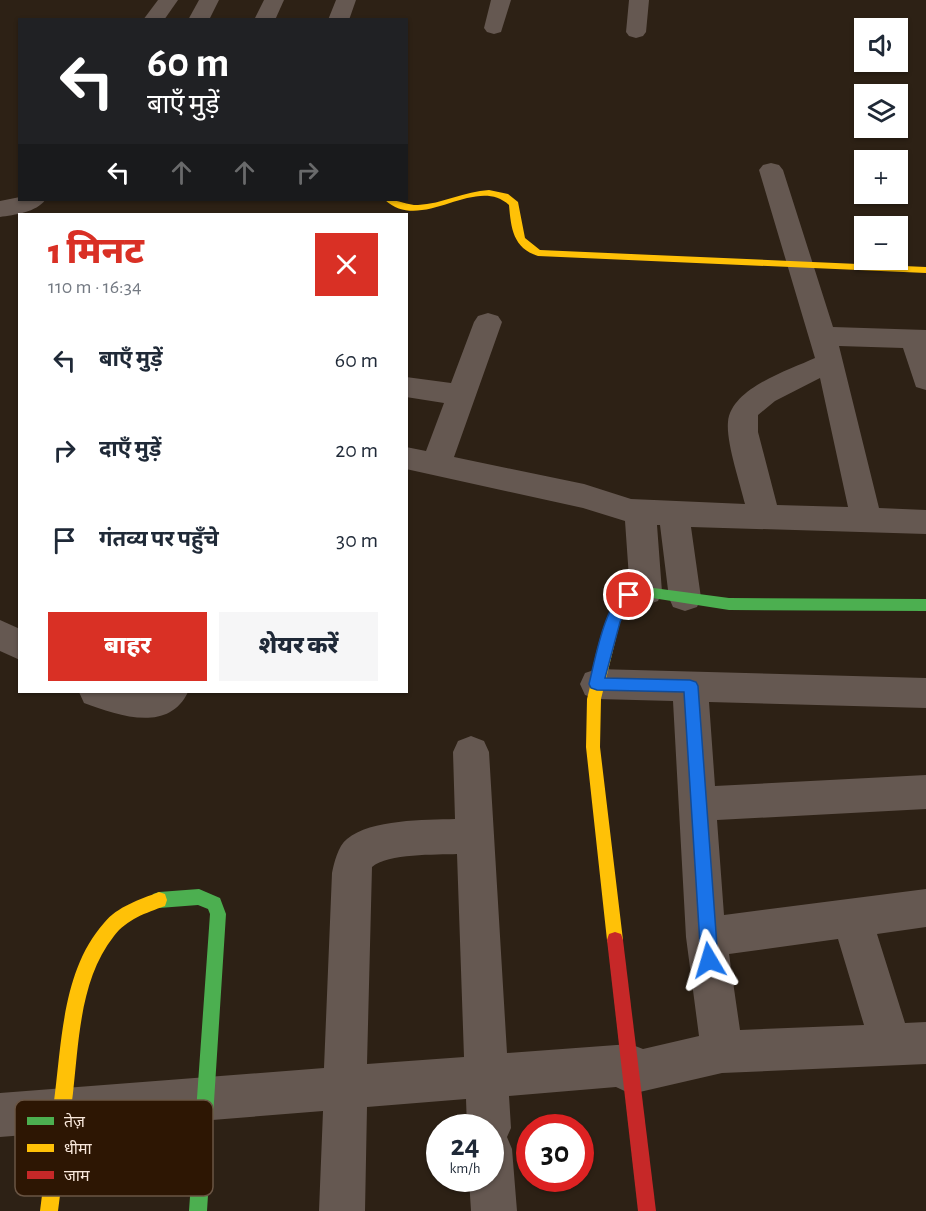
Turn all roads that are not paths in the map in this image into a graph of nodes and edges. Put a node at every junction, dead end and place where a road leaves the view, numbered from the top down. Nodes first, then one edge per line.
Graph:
1 (168, 0) edge
2 (209, 0) edge
3 (274, 0) edge
4 (346, 0) edge
5 (501, 0) edge
6 (639, 0) edge
7 (154, 18) edge
8 (199, 18) edge
9 (265, 18) edge
10 (339, 18) edge
11 (494, 28) dead end
12 (636, 32) dead end
13 (771, 170) dead end
14 (30, 201) edge
15 (391, 201) edge
16 (0, 209) edge
17 (800, 265) junction
18 (926, 270) edge
19 (488, 322) dead end
20 (920, 339) edge
21 (826, 349) junction
22 (926, 380) edge
23 (408, 387) edge
24 (462, 395) junction
25 (408, 458) edge
26 (436, 464) junction
27 (636, 511) junction
28 (674, 514) junction
29 (764, 517) junction
30 (866, 520) junction
31 (926, 522) edge
32 (646, 592) junction
33 (685, 598) junction
34 (926, 605) edge
35 (0, 634) edge
36 (18, 645) edge
37 (597, 684) junction
38 (690, 686) junction
39 (99, 693) edge
40 (170, 693) edge
41 (926, 693) edge
42 (471, 752) dead end
43 (926, 792) edge
44 (698, 804) junction
45 (475, 836) junction
46 (926, 908) edge
47 (852, 918) junction
48 (706, 937) junction
49 (908, 1043) edge
50 (722, 1052) junction
51 (631, 1069) junction
52 (487, 1076) junction
53 (344, 1088) junction
54 (208, 1099) junction
55 (62, 1100) edge
56 (196, 1100) edge
57 (15, 1114) edge
58 (488, 1114) edge
59 (0, 1115) edge
60 (493, 1192) edge
61 (51, 1196) edge
62 (199, 1196) edge
63 (49, 1211) edge
64 (198, 1211) edge
65 (342, 1211) edge
66 (494, 1211) edge
67 (647, 1211) edge

1 - 7 street
2 - 8 street
3 - 9 street
4 - 10 street
5 - 11 street
6 - 12 street
13 - 17 street
14 - 16 street
15 - 17 street
17 - 18 street
17 - 21 street
19 - 24 street
20 - 21 street
20 - 22 street
21 - 29 street
21 - 30 street
23 - 24 street
24 - 26 street
25 - 26 street
26 - 27 street
27 - 28 street
27 - 32 street
28 - 29 street
28 - 33 street
29 - 30 street
30 - 31 street
32 - 33 street
32 - 37 street
33 - 34 street
35 - 36 street
37 - 38 street
37 - 51 street
38 - 41 street
38 - 44 street
39 - 40 street
42 - 45 street
43 - 44 street
44 - 48 street
45 - 52 street
45 - 53 street
46 - 47 street
47 - 48 street
47 - 49 street
48 - 50 street
49 - 50 street
50 - 51 street
51 - 52 street
51 - 67 street
52 - 53 street
52 - 58 street
53 - 54 street
53 - 65 street
54 - 55 street
54 - 56 street
57 - 59 street
60 - 66 street
61 - 63 street
62 - 64 street

